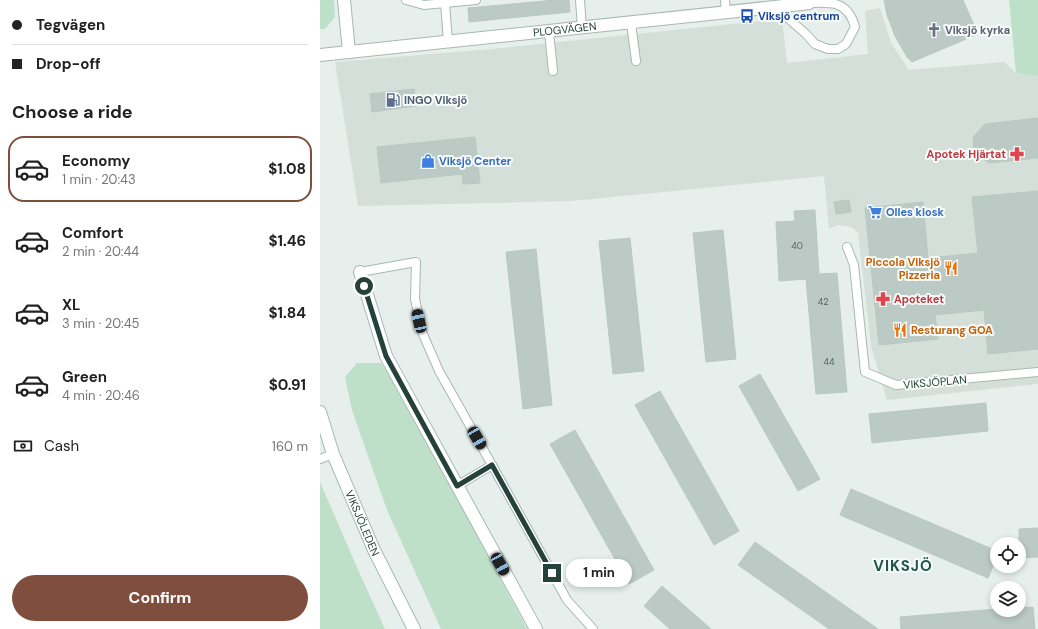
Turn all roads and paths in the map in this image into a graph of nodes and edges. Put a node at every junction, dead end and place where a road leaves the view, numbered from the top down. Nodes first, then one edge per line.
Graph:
1 (344, 0) edge
2 (406, 0) edge
3 (476, 0) edge
4 (580, 0) edge
5 (725, 0) edge
6 (809, 2) edge
7 (445, 3) junction
8 (775, 7) junction
9 (726, 13) junction
10 (631, 23) junction
11 (582, 28) junction
12 (549, 32) junction
13 (448, 42) junction
14 (349, 52) junction
15 (320, 56) edge
16 (636, 61) dead end
17 (553, 71) dead end
18 (847, 247) dead end
19 (360, 272) joint
20 (1038, 372) edge
21 (320, 412) edge
22 (333, 454) junction
23 (320, 459) edge
24 (492, 465) junction
25 (457, 486) junction
26 (414, 629) edge
27 (536, 629) edge
28 (593, 629) edge

1 - 14 street
2 - 7 lane
3 - 7 lane
4 - 11 lane
5 - 9 lane
6 - 8 street, PLOGVÄGEN
6 - 8 lane
7 - 13 lane
8 - 9 street, PLOGVÄGEN
9 - 10 street, PLOGVÄGEN
10 - 11 street, PLOGVÄGEN
10 - 16 lane
11 - 12 street, PLOGVÄGEN
12 - 13 street, PLOGVÄGEN
12 - 17 lane
13 - 14 street, PLOGVÄGEN
14 - 15 street, PLOGVÄGEN
18 - 20 lane, VIKSJÖPLAN
19 - 24 lane
19 - 25 street
21 - 22 street, VIKSJÖLEDEN
22 - 23 lane
22 - 26 street, VIKSJÖLEDEN
24 - 25 lane
24 - 28 lane
25 - 27 street

